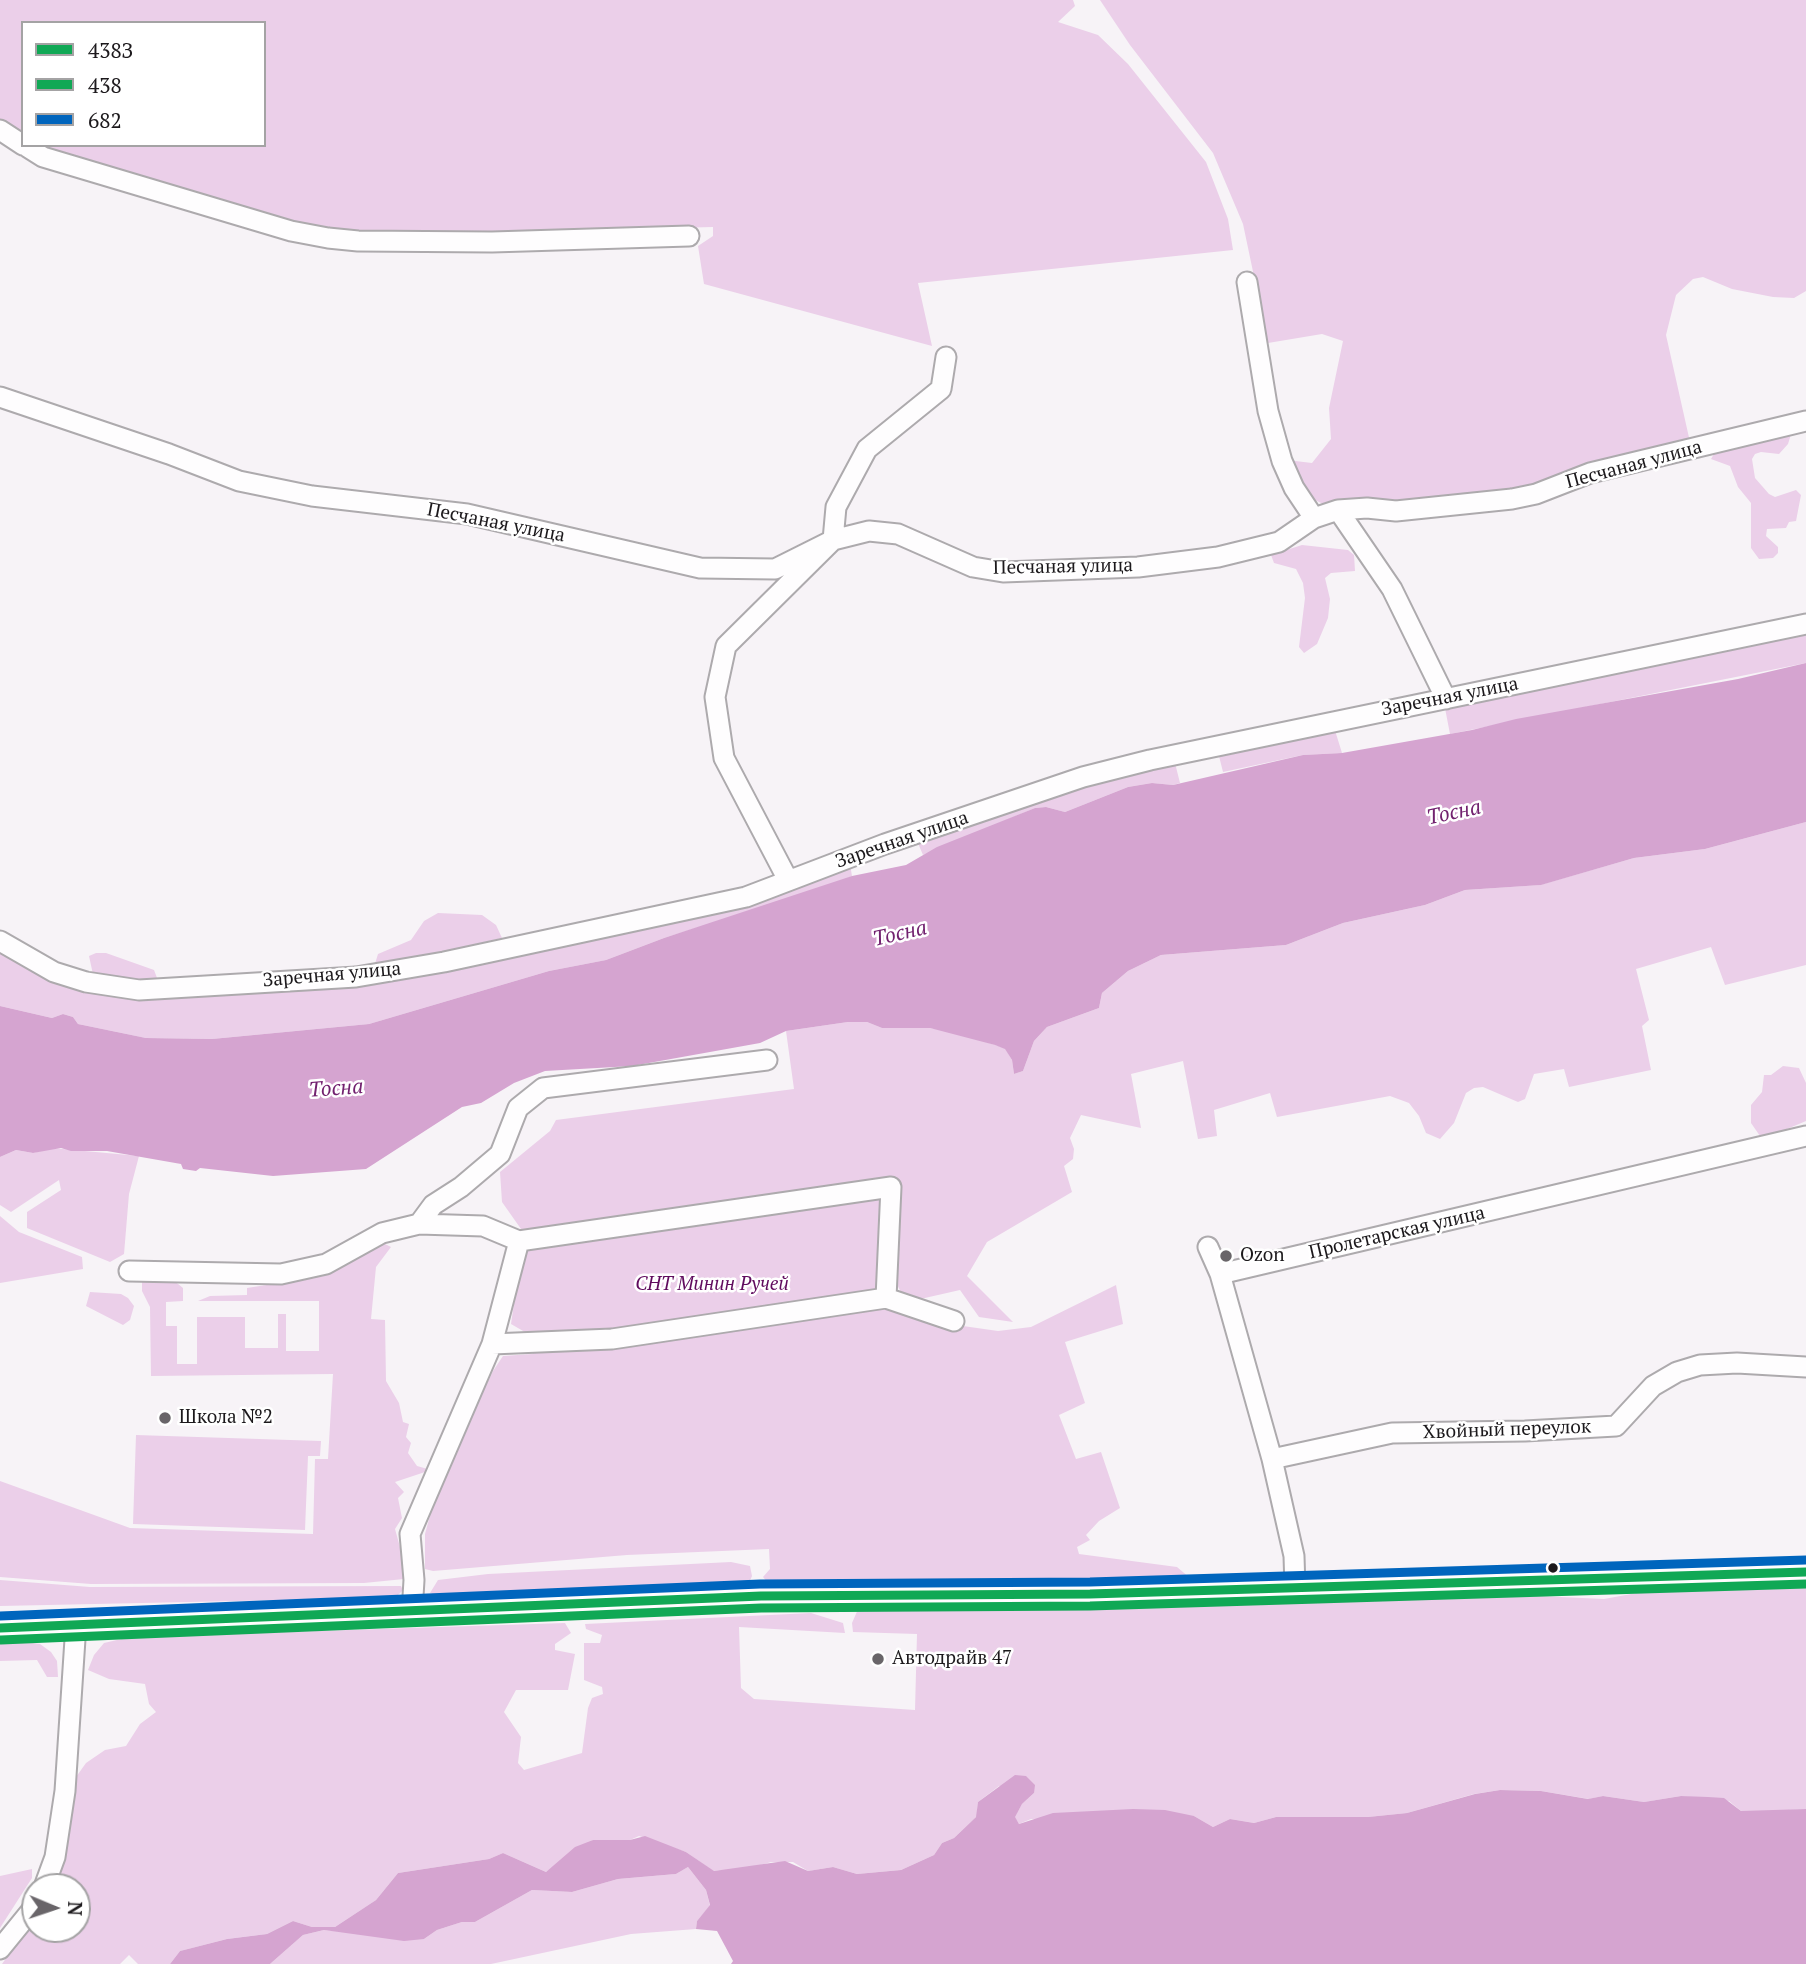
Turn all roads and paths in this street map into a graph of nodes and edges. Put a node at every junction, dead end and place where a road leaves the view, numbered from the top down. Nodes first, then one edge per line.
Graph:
1 (0, 130) edge
2 (21, 144) edge
3 (26, 147) edge
4 (689, 236) dead end
5 (1247, 282) dead end
6 (946, 357) dead end
7 (0, 397) edge
8 (1806, 421) edge
9 (1338, 510) junction
10 (1314, 518) junction
11 (833, 540) junction
12 (1806, 624) edge
13 (1446, 699) junction
14 (788, 880) junction
15 (0, 941) edge
16 (768, 1060) dead end
17 (1806, 1136) edge
18 (419, 1224) junction
19 (519, 1241) junction
20 (1208, 1247) dead end
21 (129, 1271) dead end
22 (1220, 1274) junction
23 (886, 1298) junction
24 (954, 1321) dead end
25 (492, 1344) junction
26 (1806, 1367) edge
27 (1272, 1459) junction
28 (1806, 1572) edge
29 (1295, 1588) junction
30 (412, 1613) junction
31 (76, 1624) junction
32 (0, 1628) edge
33 (49, 1873) edge
34 (21, 1923) edge
35 (0, 1949) edge

1 - 2 street
3 - 4 street
5 - 10 street
6 - 11 street
7 - 11 street, Песчаная улица
8 - 9 street, Песчаная улица
9 - 10 street, Песчаная улица
9 - 13 street
10 - 11 street, Песчаная улица
11 - 14 street
12 - 13 street, Заречная улица
13 - 14 street, Заречная улица
14 - 15 street, Заречная улица
16 - 18 street
17 - 22 street, Пролетарская улица
18 - 19 street
18 - 21 street
19 - 23 street
19 - 25 street
20 - 22 street
22 - 27 street
23 - 24 street
23 - 25 street
25 - 30 street
26 - 27 street, Хвойный переулок
27 - 29 street
28 - 29 main road
29 - 30 main road
30 - 31 main road
31 - 32 main road
31 - 33 street
34 - 35 street

